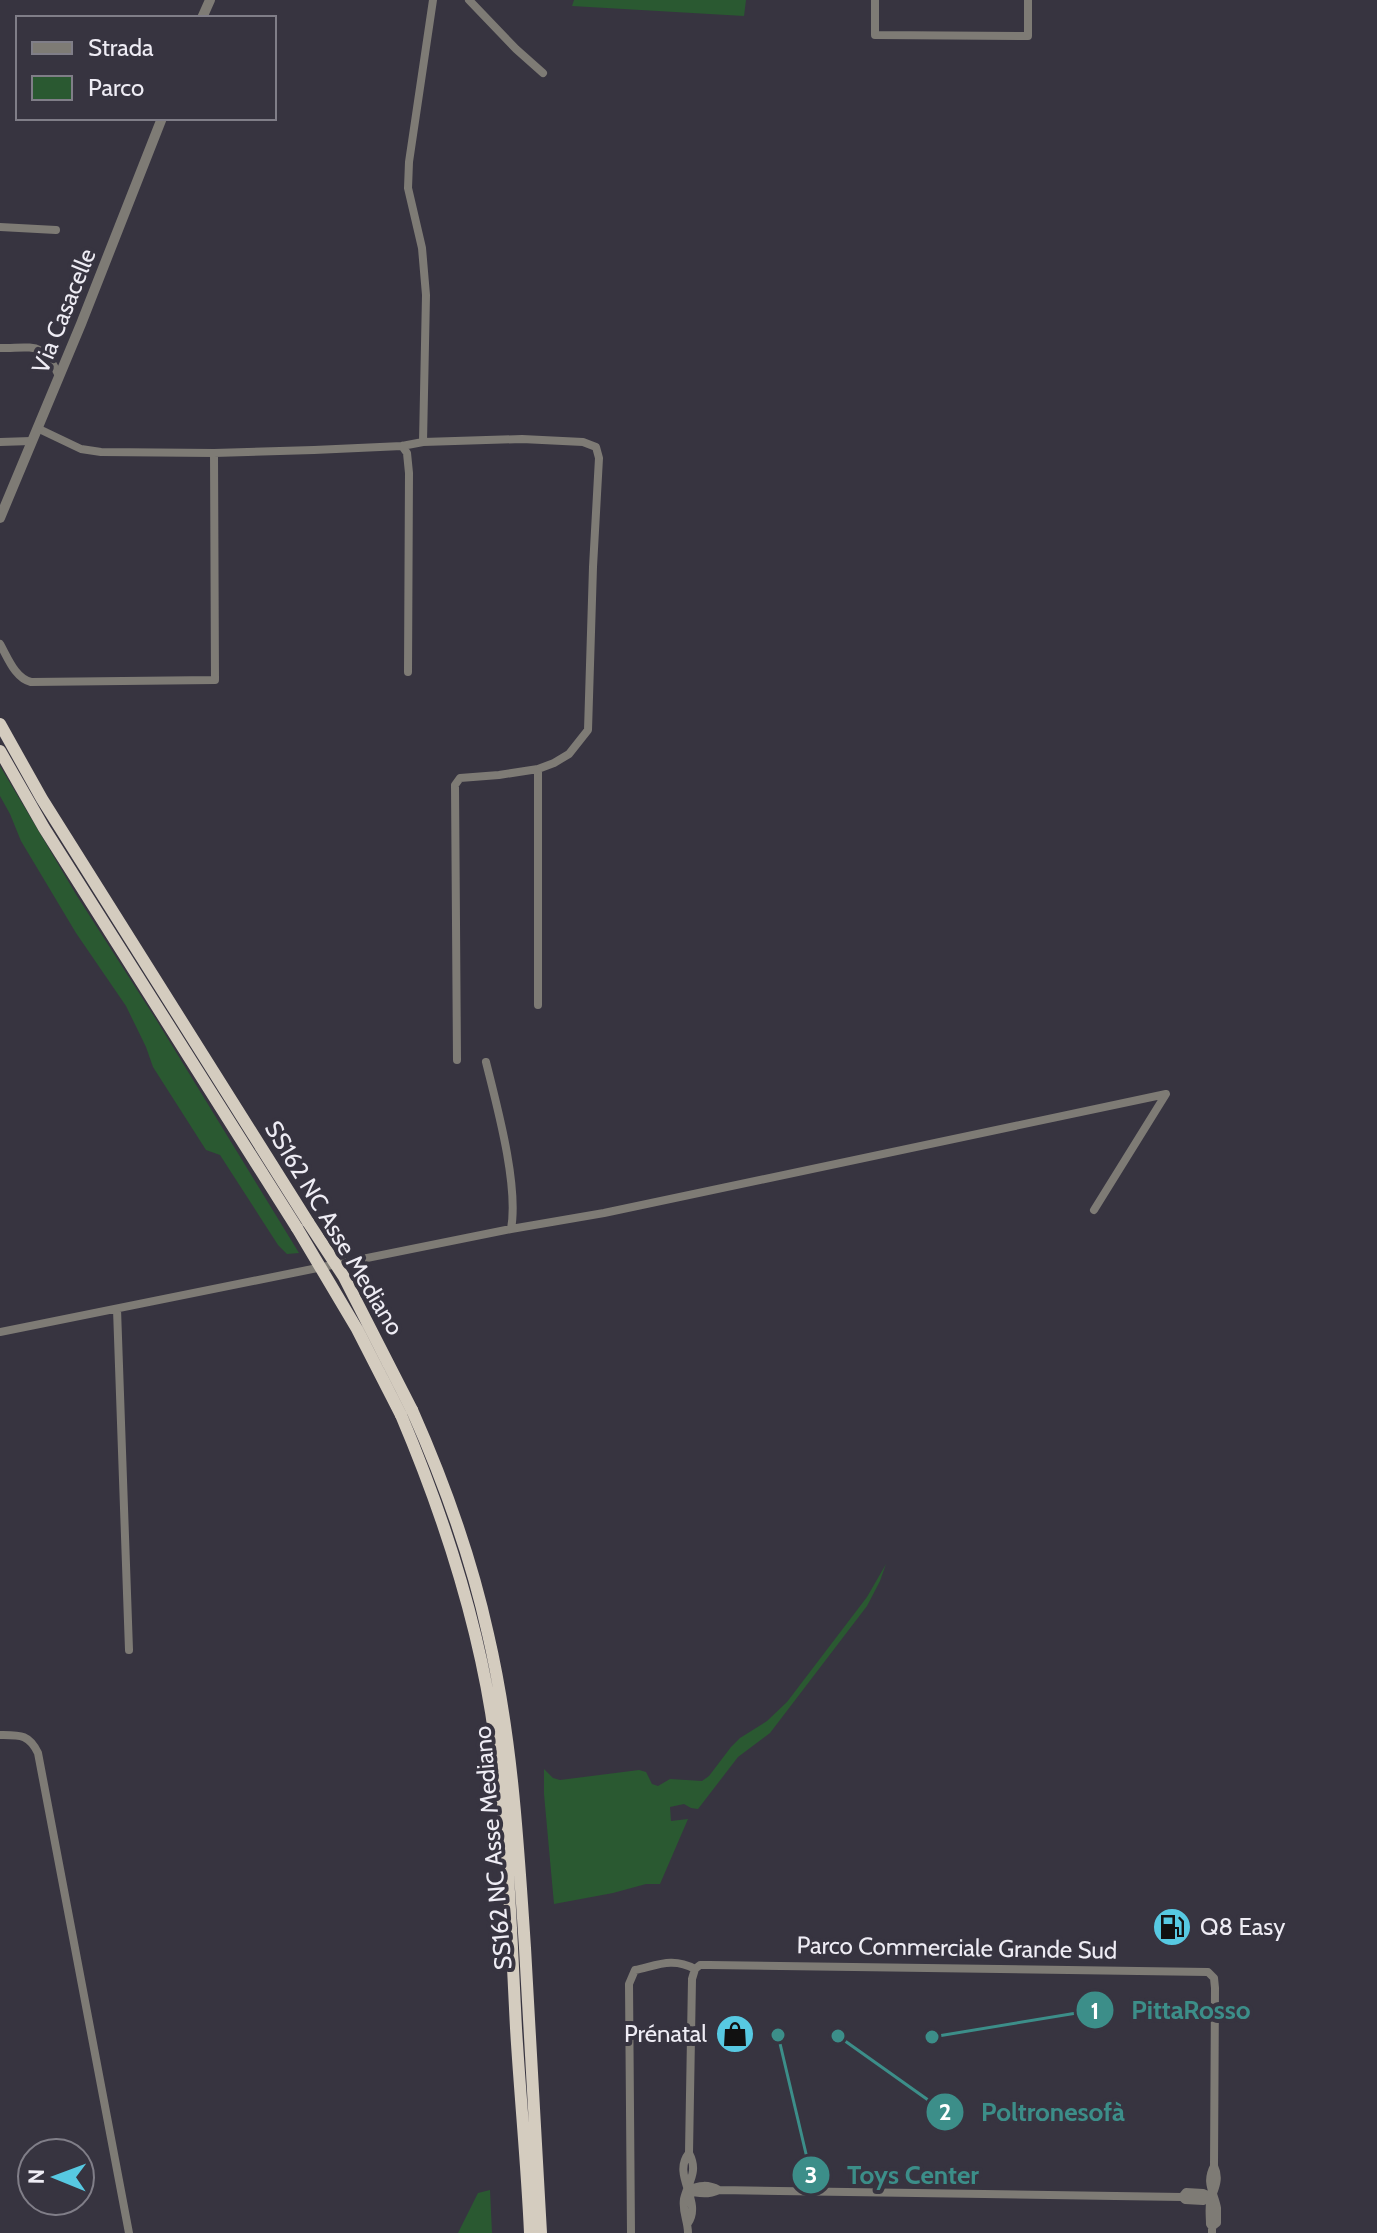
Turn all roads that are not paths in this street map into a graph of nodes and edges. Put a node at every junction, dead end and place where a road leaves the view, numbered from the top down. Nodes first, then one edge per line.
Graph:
1 (433, 0) edge
2 (469, 0) edge
3 (875, 0) edge
4 (1028, 0) edge
5 (543, 73) dead end
6 (161, 120) edge
7 (0, 227) edge
8 (56, 230) dead end
9 (0, 348) edge
10 (59, 376) junction
11 (37, 428) junction
12 (31, 441) junction
13 (0, 442) edge
14 (423, 442) junction
15 (402, 446) junction
16 (214, 453) junction
17 (0, 518) edge
18 (0, 644) edge
19 (408, 672) dead end
20 (0, 724) edge
21 (0, 751) edge
22 (538, 769) junction
23 (538, 1005) dead end
24 (457, 1060) dead end
25 (486, 1062) dead end
26 (1094, 1210) dead end
27 (303, 1225) junction
28 (511, 1229) junction
29 (117, 1309) junction
30 (0, 1332) edge
31 (129, 1650) dead end
32 (0, 1735) edge
33 (695, 1969) junction
34 (524, 2056) junction
35 (688, 2190) junction
36 (1212, 2197) junction
37 (688, 2228) edge
38 (1212, 2230) edge
39 (129, 2233) edge
40 (530, 2233) edge
41 (541, 2233) edge
42 (631, 2233) edge

1 - 14 street
2 - 5 street
3 - 4 street
6 - 10 street, Via Casacelle
7 - 8 street
9 - 10 street
10 - 11 street, Via Casacelle
11 - 12 street, Via Casacelle
11 - 16 street
12 - 13 street
12 - 17 street, Via Casacelle
14 - 15 street
14 - 22 street
15 - 16 street
15 - 19 street
16 - 18 street
20 - 27 highway, SS162 NC Asse Mediano
21 - 27 highway, SS162 NC Asse Mediano
22 - 23 street
22 - 24 street
25 - 28 street
26 - 28 street
27 - 34 highway, SS162 NC Asse Mediano, bridge
28 - 29 street
29 - 30 street
29 - 31 street
32 - 39 street
33 - 35 street
33 - 36 street, Parco Commerciale Grande Sud
33 - 42 street
34 - 40 highway, SS162 NC Asse Mediano
34 - 41 highway, SS162 NC Asse Mediano
35 - 36 street
35 - 37 street
36 - 38 street, Parco Commerciale Grande Sud

